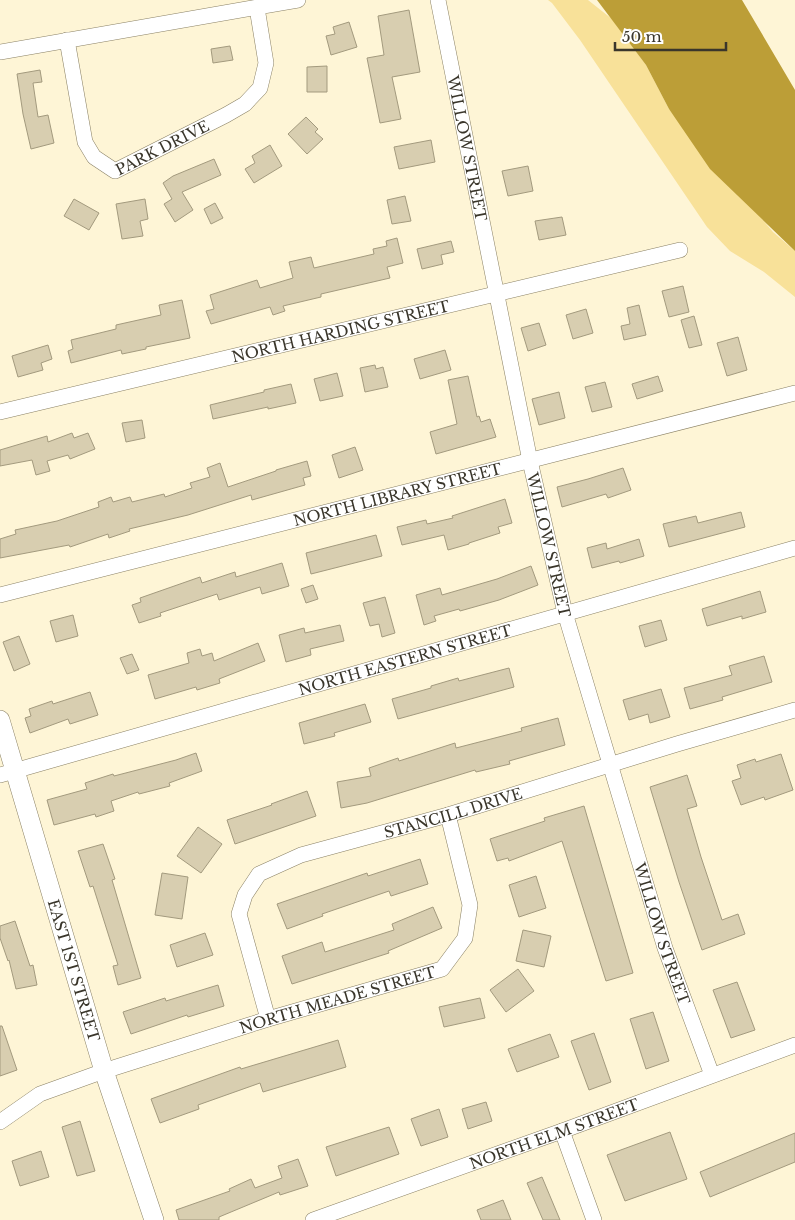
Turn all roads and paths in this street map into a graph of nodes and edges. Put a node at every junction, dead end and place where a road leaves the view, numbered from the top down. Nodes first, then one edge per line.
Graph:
1 (298, 0) edge
2 (438, 0) edge
3 (257, 8) junction
4 (67, 40) junction
5 (0, 52) edge
6 (680, 250) dead end
7 (496, 294) junction
8 (795, 393) edge
9 (0, 412) edge
10 (530, 461) junction
11 (795, 548) edge
12 (0, 595) edge
13 (565, 613) junction
14 (795, 710) edge
15 (0, 720) edge
16 (611, 765) junction
17 (7, 773) edge
18 (448, 815) junction
19 (268, 1018) junction
20 (795, 1045) edge
21 (104, 1071) junction
22 (712, 1075) junction
23 (0, 1122) edge
24 (562, 1131) junction
25 (154, 1220) edge
26 (313, 1220) edge
27 (594, 1220) edge

1 - 3 street
2 - 7 street, WILLOW STREET
3 - 4 street
3 - 4 street, PARK DRIVE
4 - 5 street
6 - 7 street, NORTH HARDING STREET
7 - 9 street, NORTH HARDING STREET
7 - 10 street, WILLOW STREET
8 - 10 street, NORTH LIBRARY STREET
10 - 12 street, NORTH LIBRARY STREET
10 - 13 street, WILLOW STREET
11 - 13 street, NORTH EASTERN STREET
13 - 16 street, WILLOW STREET
13 - 17 street, NORTH EASTERN STREET
14 - 16 street, STANCILL DRIVE
15 - 17 street, EAST 1ST STREET
16 - 18 street, STANCILL DRIVE
16 - 22 street, WILLOW STREET
17 - 21 street, EAST 1ST STREET
18 - 19 street, NORTH MEADE STREET
18 - 19 street, STANCILL DRIVE
19 - 21 street, NORTH MEADE STREET
20 - 22 street, NORTH ELM STREET
21 - 23 street, NORTH MEADE STREET
21 - 25 street, EAST 1ST STREET
22 - 24 street, NORTH ELM STREET
24 - 26 street, NORTH ELM STREET
24 - 27 street

